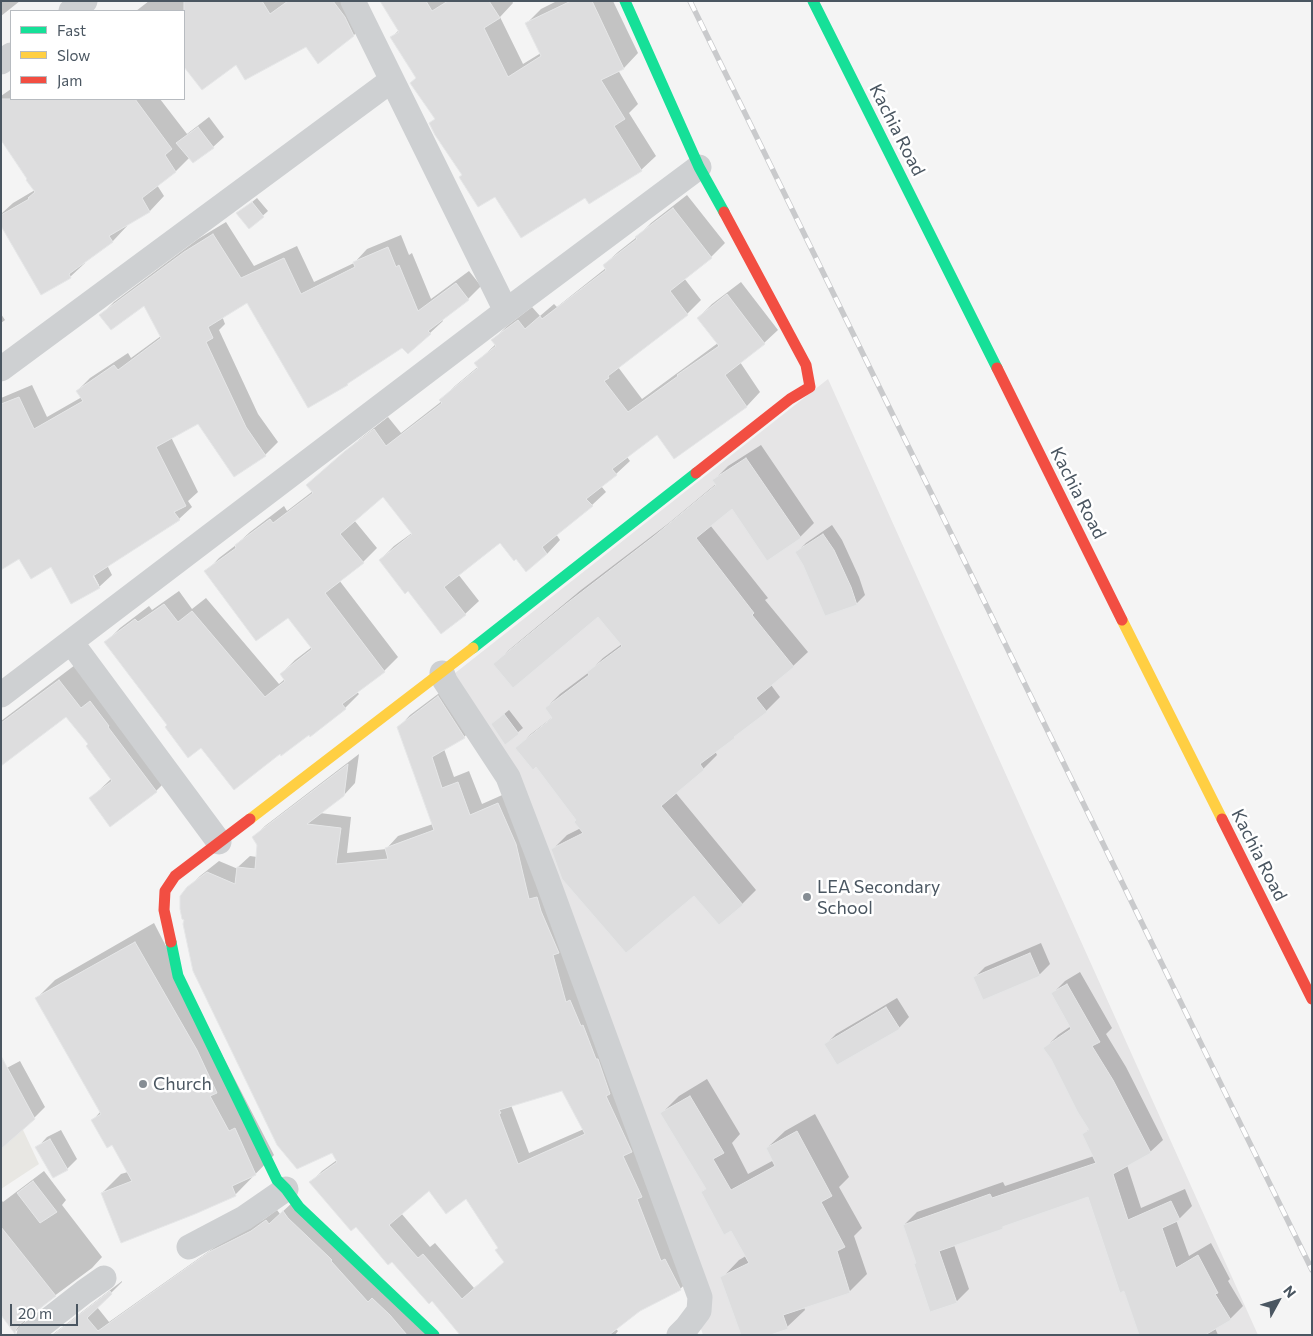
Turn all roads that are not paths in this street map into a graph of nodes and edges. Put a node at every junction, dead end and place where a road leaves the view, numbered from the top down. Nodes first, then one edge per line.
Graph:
1 (85, 1) edge
2 (353, 1) edge
3 (625, 1) edge
4 (813, 1) edge
5 (72, 10) edge
6 (392, 80) junction
7 (699, 167) junction
8 (506, 311) junction
9 (1, 369) edge
10 (71, 642) junction
11 (442, 673) junction
12 (1, 695) edge
13 (219, 842) junction
14 (1312, 1000) edge
15 (286, 1189) junction
16 (189, 1247) dead end
17 (104, 1278) dead end
18 (29, 1335) edge
19 (434, 1335) edge
20 (679, 1335) edge

1 - 5 street
2 - 6 street
3 - 7 street
4 - 14 street, Kachia Road
6 - 8 street
6 - 9 street
7 - 8 street
7 - 11 street
8 - 10 street
10 - 12 street
10 - 13 street
11 - 13 street
11 - 20 street
13 - 15 street
15 - 16 street
15 - 19 street
17 - 18 street

